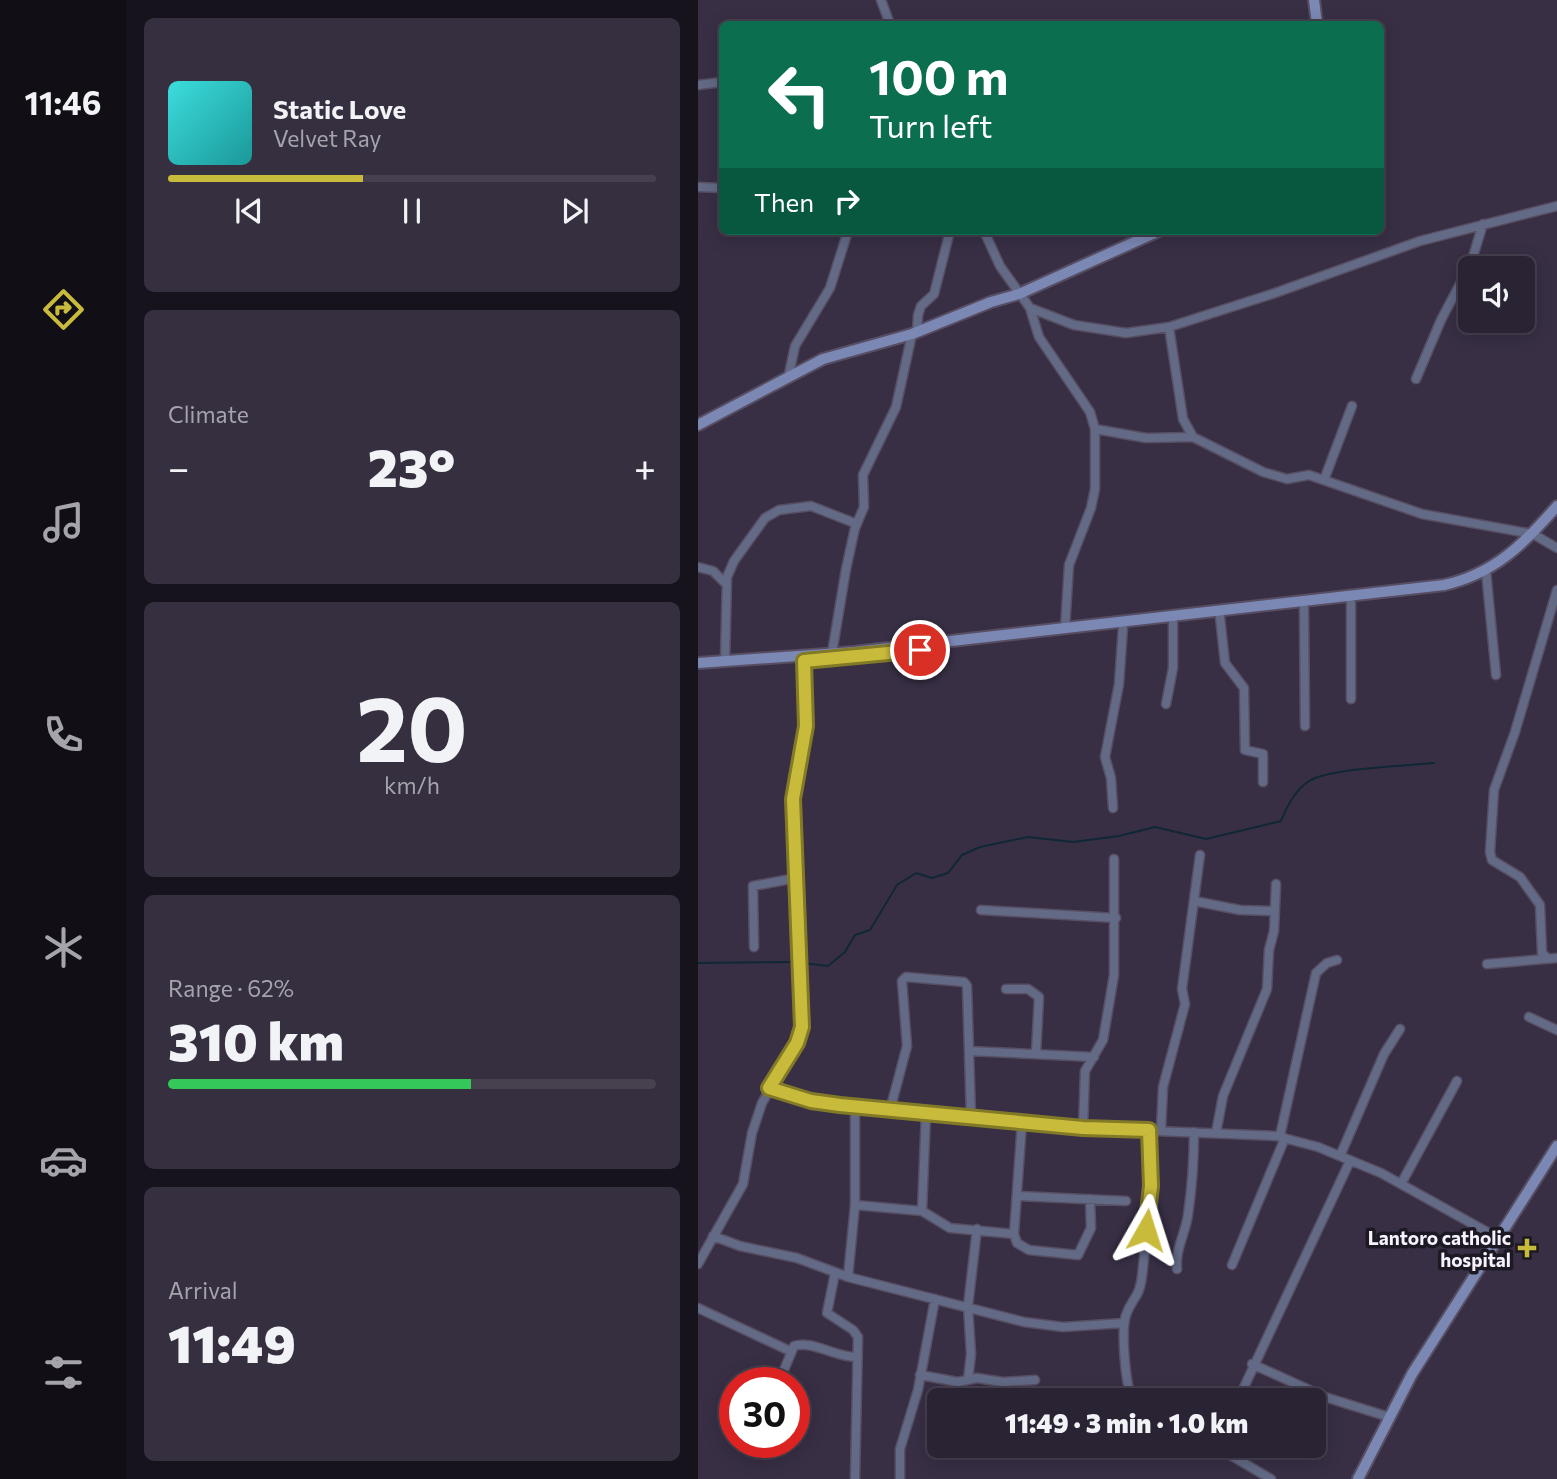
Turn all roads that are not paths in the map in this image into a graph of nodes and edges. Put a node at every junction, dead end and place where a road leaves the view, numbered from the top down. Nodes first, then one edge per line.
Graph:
1 (881, 0) edge
2 (1314, 0) edge
3 (889, 21) edge
4 (1317, 21) edge
5 (719, 82) edge
6 (698, 85) edge
7 (698, 187) edge
8 (719, 188) edge
9 (1557, 206) edge
10 (1483, 224) junction
11 (847, 235) edge
12 (949, 235) edge
13 (986, 235) edge
14 (1150, 235) edge
15 (1019, 294) junction
16 (1030, 308) junction
17 (1169, 327) junction
18 (914, 333) junction
19 (789, 374) junction
20 (1416, 379) dead end
21 (1352, 406) dead end
22 (698, 425) edge
23 (1095, 429) junction
24 (1193, 437) junction
25 (1324, 480) junction
26 (1557, 506) edge
27 (1557, 518) edge
28 (857, 524) junction
29 (1536, 536) junction
30 (1557, 548) edge
31 (698, 567) edge
32 (1486, 575) junction
33 (726, 584) junction
34 (1557, 590) edge
35 (1351, 603) junction
36 (1304, 608) junction
37 (1220, 617) junction
38 (1173, 622) junction
39 (1123, 627) junction
40 (1066, 628) junction
41 (832, 653) junction
42 (804, 658) junction
43 (725, 661) junction
44 (698, 666) edge
45 (1496, 676) dead end
46 (1351, 699) dead end
47 (1166, 704) dead end
48 (1305, 726) dead end
49 (1263, 782) dead end
50 (1113, 808) dead end
51 (1200, 855) dead end
52 (1114, 859) dead end
53 (796, 878) junction
54 (1276, 884) dead end
55 (1194, 901) junction
56 (981, 910) dead end
57 (1273, 911) junction
58 (1116, 918) junction
59 (754, 947) dead end
60 (1546, 957) junction
61 (1557, 958) edge
62 (1337, 960) dead end
63 (1487, 964) dead end
64 (1006, 989) dead end
65 (1529, 1017) dead end
66 (1400, 1029) dead end
67 (1557, 1030) edge
68 (969, 1051) junction
69 (1036, 1053) junction
70 (1094, 1057) junction
71 (1457, 1081) dead end
72 (769, 1088) junction
73 (855, 1107) junction
74 (889, 1110) junction
75 (926, 1113) junction
76 (971, 1117) junction
77 (1022, 1122) junction
78 (1083, 1128) junction
79 (1149, 1130) junction
80 (1161, 1130) junction
81 (1194, 1132) junction
82 (1216, 1133) junction
83 (1283, 1137) junction
84 (1557, 1146) edge
85 (1340, 1156) junction
86 (1350, 1161) junction
87 (1401, 1184) junction
88 (1019, 1196) junction
89 (1090, 1199) junction
90 (1126, 1200) dead end
91 (855, 1205) junction
92 (922, 1211) junction
93 (977, 1229) junction
94 (1014, 1234) junction
95 (713, 1236) junction
96 (1498, 1238) junction
97 (698, 1264) edge
98 (1232, 1265) dead end
99 (1177, 1269) dead end
100 (835, 1273) junction
101 (848, 1277) junction
102 (935, 1299) junction
103 (968, 1306) junction
104 (698, 1308) edge
105 (1124, 1323) junction
106 (790, 1351) junction
107 (856, 1357) junction
108 (1252, 1364) junction
109 (784, 1367) edge
110 (920, 1375) junction
111 (968, 1380) junction
112 (1035, 1380) dead end
113 (1131, 1388) edge
114 (1243, 1388) edge
115 (1389, 1417) junction
116 (1237, 1458) edge
117 (856, 1479) edge
118 (900, 1479) edge
119 (1271, 1479) edge
120 (1358, 1479) edge

1 - 3 street
2 - 4 street
5 - 6 street
7 - 8 street
9 - 10 street
10 - 17 street
10 - 20 street
11 - 19 street
12 - 18 street
13 - 15 street
14 - 15 street
15 - 16 street
15 - 18 street
16 - 17 street
16 - 23 street
17 - 24 street
18 - 19 street
18 - 28 street
19 - 22 street
21 - 25 street
23 - 24 street
23 - 40 street
24 - 25 street
25 - 29 street
26 - 29 street
27 - 29 street
28 - 33 street
28 - 41 street
29 - 30 street
29 - 32 street
31 - 33 street
32 - 35 street
32 - 40 street
32 - 45 street
33 - 43 street
34 - 60 street
35 - 36 street
35 - 46 street
36 - 37 street
36 - 48 street
37 - 38 street
37 - 49 street
38 - 39 street
38 - 47 street
39 - 42 street
39 - 50 street
40 - 41 street
41 - 42 street
42 - 43 street
42 - 44 street
42 - 53 street
43 - 44 street
51 - 55 street
52 - 58 street
53 - 59 street
53 - 72 street
54 - 57 street
55 - 57 street
55 - 80 street
56 - 58 street
57 - 82 street
58 - 70 street
60 - 61 street
60 - 63 street
62 - 83 street
64 - 69 street
65 - 67 street
66 - 85 street
68 - 69 street
68 - 74 street
68 - 76 street
69 - 70 street
70 - 78 street
71 - 87 street
72 - 73 street
72 - 95 street
73 - 74 street
73 - 91 street
74 - 75 street
75 - 76 street
75 - 92 street
76 - 77 street
77 - 78 street
77 - 88 street
78 - 79 street
79 - 80 street
79 - 105 street
80 - 81 street
81 - 82 street
81 - 99 street
82 - 83 street
83 - 85 street
83 - 98 street
84 - 96 street
85 - 86 street
86 - 87 street
86 - 108 street
87 - 96 street
88 - 89 street
88 - 94 street
89 - 90 street
89 - 94 street
91 - 92 street
91 - 101 street
92 - 93 street
93 - 94 street
93 - 103 street
95 - 97 street
95 - 100 street
96 - 115 street
100 - 101 street
100 - 107 street
101 - 102 street
102 - 103 street
102 - 110 street
103 - 105 street
103 - 111 street
104 - 106 street
105 - 113 street
106 - 107 street
106 - 109 street
107 - 117 street
108 - 114 street
108 - 115 street
110 - 111 street
110 - 118 street
111 - 112 street
115 - 120 street
116 - 119 street

